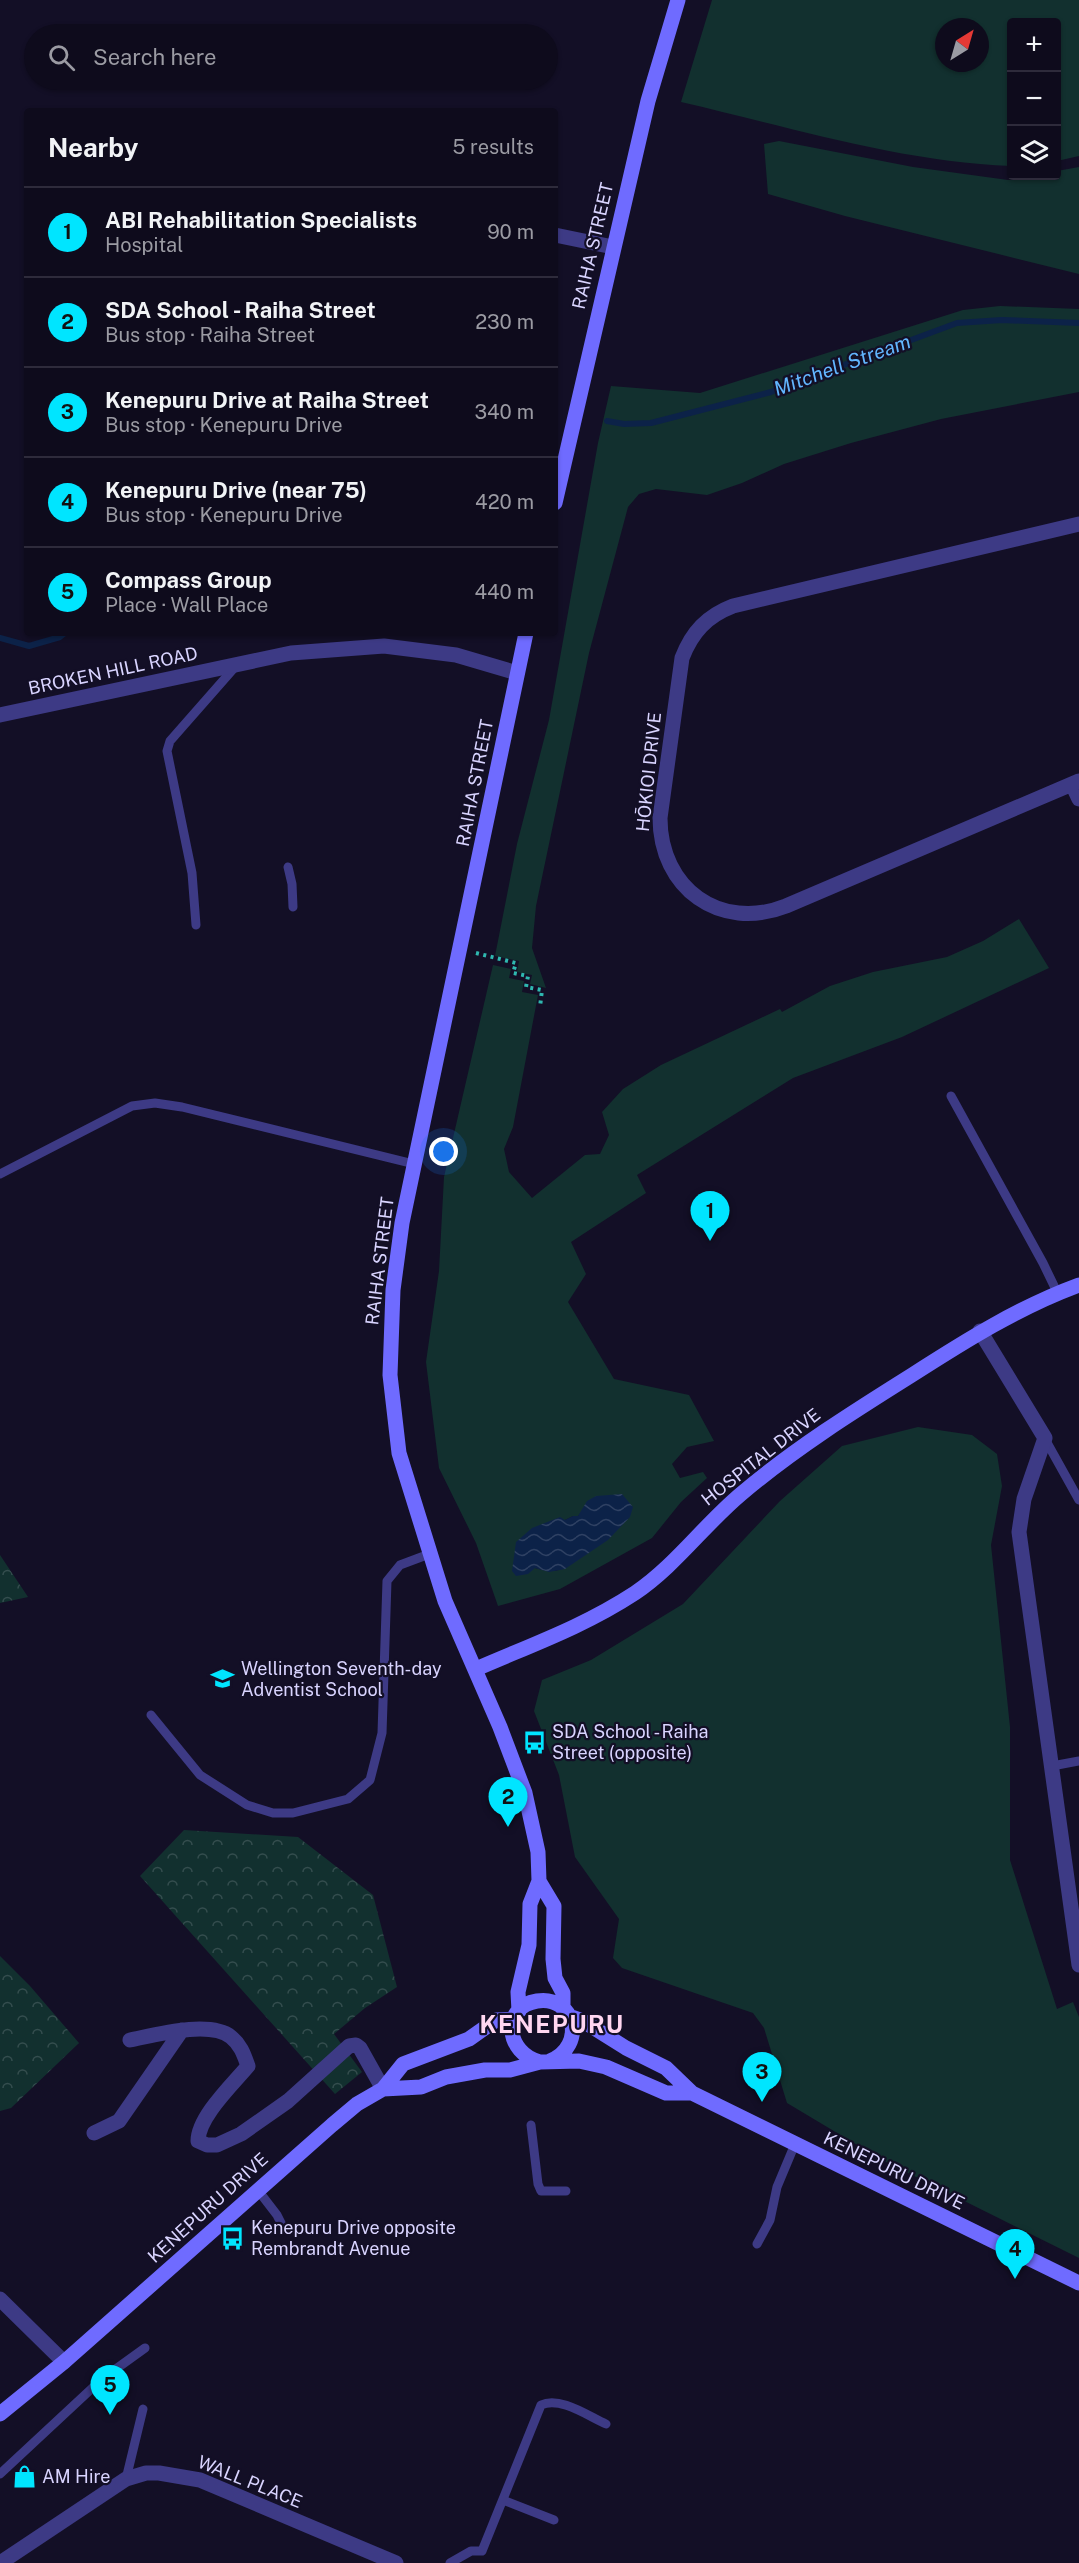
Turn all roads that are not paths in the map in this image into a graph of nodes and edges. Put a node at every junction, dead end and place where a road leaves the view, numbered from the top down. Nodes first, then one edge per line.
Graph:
1 (678, 0) edge
2 (558, 236) edge
3 (613, 247) junction
4 (558, 490) edge
5 (1079, 524) edge
6 (525, 636) edge
7 (236, 665) junction
8 (517, 673) junction
9 (0, 715) edge
10 (1076, 783) edge
11 (1079, 799) edge
12 (288, 867) dead end
13 (292, 907) dead end
14 (196, 925) dead end
15 (951, 1096) dead end
16 (414, 1164) junction
17 (0, 1174) edge
18 (1079, 1285) edge
19 (1057, 1292) junction
20 (980, 1331) junction
21 (1044, 1438) junction
22 (1079, 1500) edge
23 (432, 1553) junction
24 (476, 1669) junction
25 (151, 1715) dead end
26 (1079, 1761) edge
27 (1052, 1766) junction
28 (539, 1881) junction
29 (1075, 1906) edge
30 (1079, 1965) edge
31 (566, 2013) junction
32 (517, 2015) junction
33 (182, 2030) junction
34 (130, 2040) dead end
35 (545, 2062) junction
36 (383, 2090) junction
37 (692, 2093) junction
38 (531, 2125) dead end
39 (94, 2133) dead end
40 (795, 2144) junction
41 (257, 2189) junction
42 (566, 2191) dead end
43 (280, 2223) dead end
44 (757, 2244) dead end
45 (1079, 2283) edge
46 (0, 2300) edge
47 (145, 2348) dead end
48 (64, 2362) junction
49 (143, 2409) dead end
50 (0, 2414) edge
51 (606, 2424) dead end
52 (0, 2474) edge
53 (126, 2479) junction
54 (503, 2500) junction
55 (554, 2520) dead end
56 (0, 2563) edge
57 (396, 2563) edge
58 (450, 2563) edge

1 - 3 main road, RAIHA STREET
2 - 3 street
3 - 4 main road, RAIHA STREET
5 - 10 street, HŌKIOI DRIVE
6 - 8 main road, RAIHA STREET
7 - 8 street, BROKEN HILL ROAD
7 - 9 street, BROKEN HILL ROAD
7 - 14 lane
8 - 16 main road, RAIHA STREET
10 - 11 street
12 - 13 lane
15 - 19 lane
16 - 17 lane
16 - 23 main road, RAIHA STREET
18 - 19 main road, HOSPITAL DRIVE
19 - 20 main road, HOSPITAL DRIVE
20 - 21 street
20 - 24 main road, HOSPITAL DRIVE
21 - 22 lane
21 - 27 street
23 - 24 main road, RAIHA STREET
23 - 25 lane
24 - 28 main road, RAIHA STREET
26 - 27 lane
27 - 29 street
28 - 31 main road, RAIHA STREET
28 - 32 main road, RAIHA STREET
29 - 30 street
31 - 32 main road, KENEPURU DRIVE
31 - 35 main road, KENEPURU DRIVE
31 - 37 main road, KENEPURU DRIVE
32 - 35 main road
32 - 36 main road, KENEPURU DRIVE
33 - 34 street
33 - 36 street
33 - 39 street
35 - 36 main road, KENEPURU DRIVE
35 - 37 main road, KENEPURU DRIVE
36 - 41 main road, KENEPURU DRIVE
37 - 40 main road, KENEPURU DRIVE
38 - 42 lane
40 - 44 lane
40 - 45 main road, KENEPURU DRIVE
41 - 43 lane
41 - 48 main road, KENEPURU DRIVE
46 - 48 street
47 - 52 lane
48 - 50 main road, KENEPURU DRIVE
49 - 53 lane
51 - 54 lane
53 - 56 street, WALL PLACE
53 - 57 street, WALL PLACE
54 - 55 lane
54 - 58 lane

